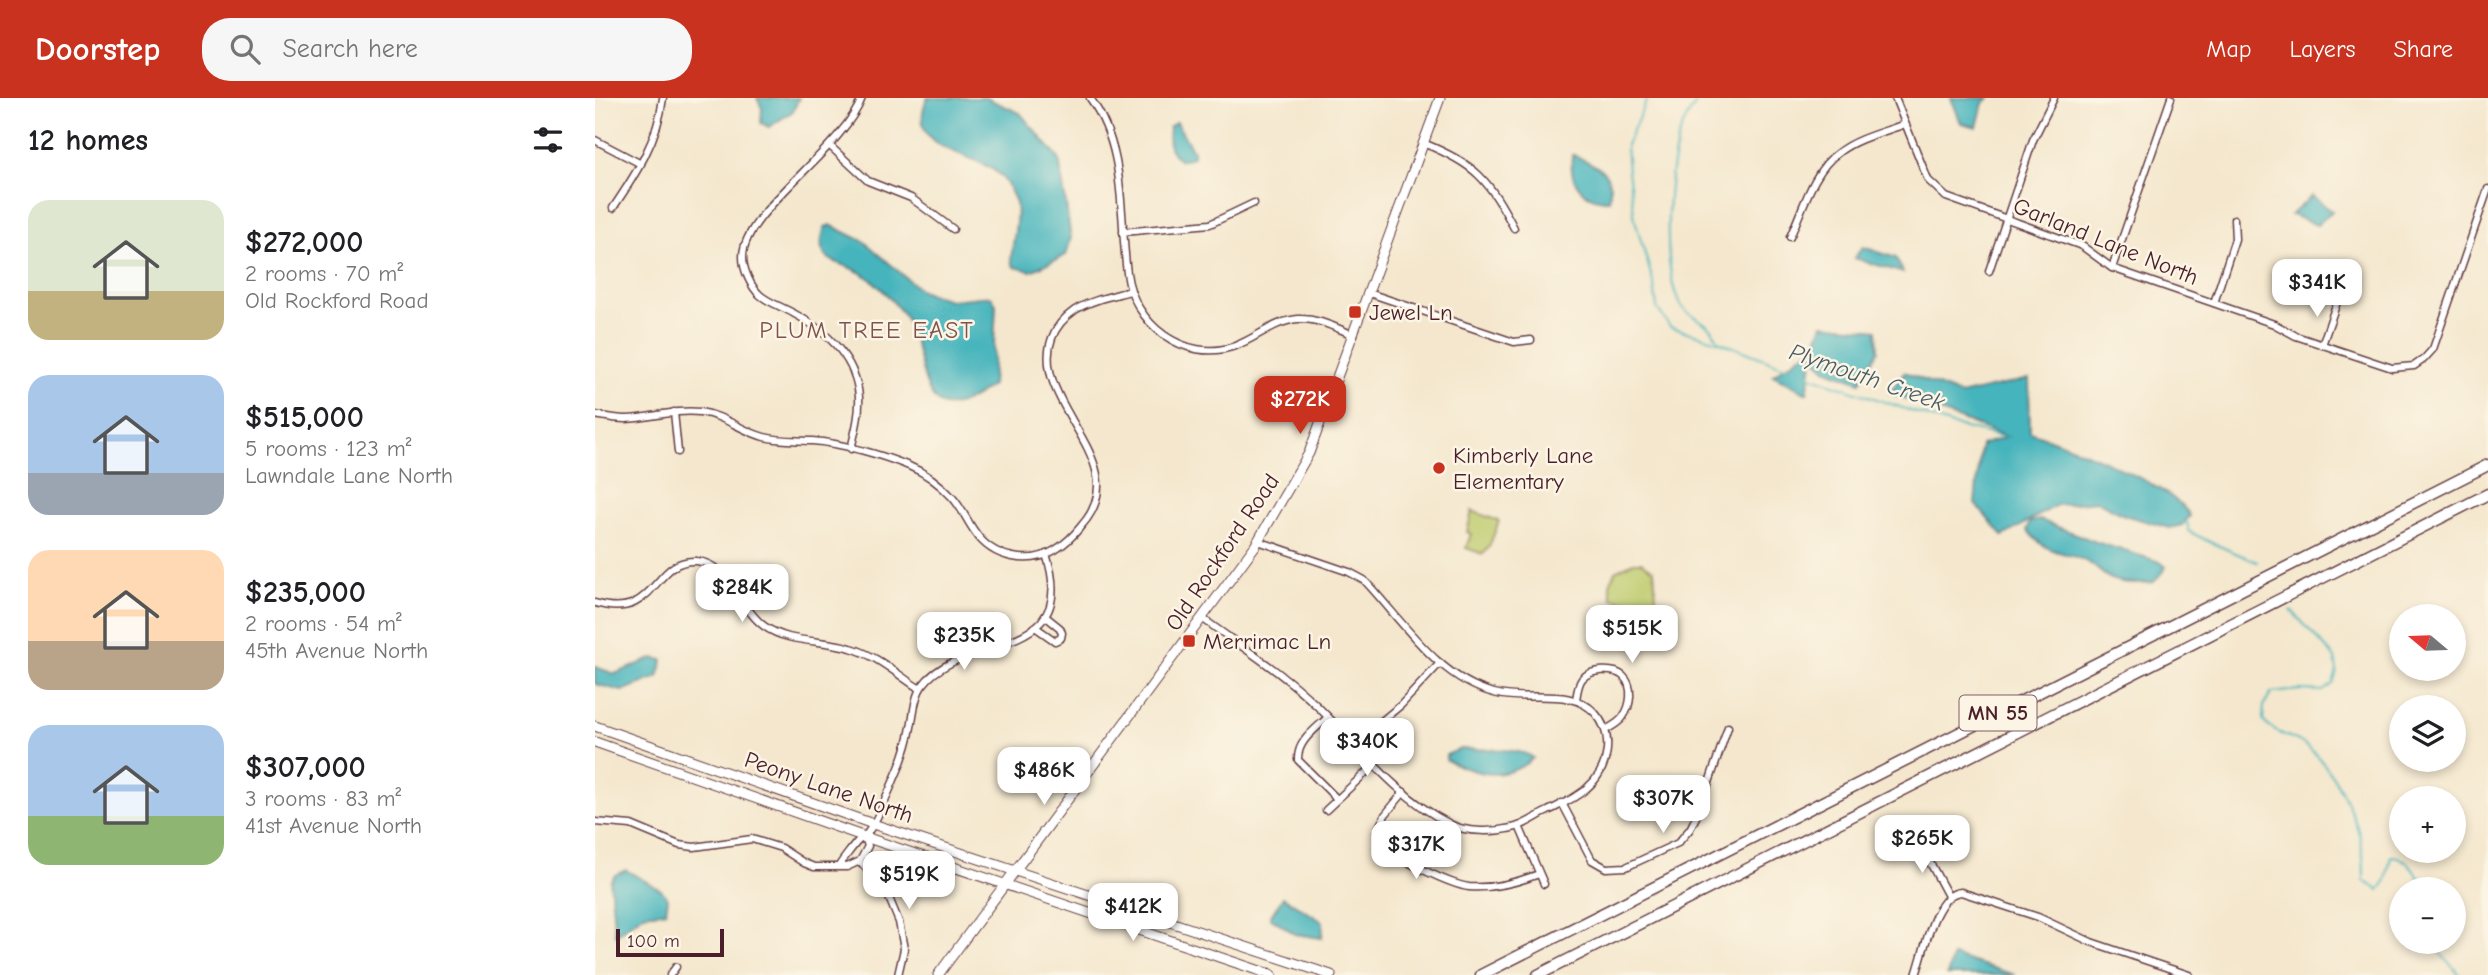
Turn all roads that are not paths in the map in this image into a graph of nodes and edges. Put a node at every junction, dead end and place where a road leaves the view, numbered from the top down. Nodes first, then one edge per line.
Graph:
1 (663, 98) edge
2 (862, 98) edge
3 (1090, 98) edge
4 (1440, 98) edge
5 (1895, 98) edge
6 (2054, 98) edge
7 (2171, 98) edge
8 (1905, 124) junction
9 (595, 140) edge
10 (1423, 143) junction
11 (829, 146) junction
12 (641, 164) junction
13 (2488, 189) edge
14 (1254, 204) dead end
15 (613, 208) dead end
16 (2007, 219) junction
17 (2234, 219) dead end
18 (1514, 228) dead end
19 (953, 229) dead end
20 (1123, 232) junction
21 (1790, 237) dead end
22 (2112, 268) junction
23 (1989, 271) dead end
24 (1130, 291) junction
25 (1370, 293) junction
26 (2337, 302) dead end
27 (2214, 303) junction
28 (1354, 335) junction
29 (1531, 340) dead end
30 (2322, 345) junction
31 (674, 412) junction
32 (595, 415) edge
33 (851, 449) junction
34 (678, 452) dead end
35 (2488, 465) edge
36 (2488, 494) edge
37 (1258, 541) junction
38 (1046, 554) junction
39 (595, 603) edge
40 (1045, 616) junction
41 (1202, 618) junction
42 (1035, 627) junction
43 (1440, 663) junction
44 (920, 690) junction
45 (1576, 700) junction
46 (1328, 717) junction
47 (595, 726) edge
48 (1728, 727) dead end
49 (1605, 730) junction
50 (595, 742) edge
51 (1354, 744) junction
52 (1374, 765) junction
53 (1403, 792) junction
54 (1336, 798) junction
55 (1562, 803) junction
56 (1326, 810) dead end
57 (595, 822) edge
58 (873, 824) junction
59 (1519, 826) junction
60 (865, 837) junction
61 (1919, 842) dead end
62 (860, 861) junction
63 (839, 866) junction
64 (1016, 871) junction
65 (1539, 874) junction
66 (1006, 884) junction
67 (1544, 884) dead end
68 (1949, 895) junction
69 (676, 967) dead end
70 (670, 975) edge
71 (898, 975) edge
72 (938, 975) edge
73 (1271, 975) edge
74 (1331, 975) edge
75 (1481, 975) edge
76 (1538, 975) edge
77 (1916, 975) edge
78 (2189, 975) edge

1 - 12 street
2 - 11 street
3 - 20 street
4 - 10 main road, Old Rockford Road
5 - 8 street, Garland Lane North
6 - 16 street
7 - 22 street
8 - 16 street, Garland Lane North
8 - 21 street
9 - 12 street
10 - 18 street
10 - 25 main road, Old Rockford Road
11 - 19 street
11 - 33 street
12 - 15 street
13 - 30 street, Garland Lane North
14 - 20 street
16 - 22 street, Garland Lane North
16 - 23 street
17 - 27 street
20 - 24 street
22 - 27 street, Garland Lane North
24 - 28 street
24 - 38 street
25 - 28 main road, Old Rockford Road
25 - 29 street
26 - 30 street
27 - 30 street, Garland Lane North
28 - 37 main road, Old Rockford Road
31 - 32 street
31 - 33 street
31 - 34 street
33 - 38 street
35 - 75 main road, MN 55
36 - 76 main road, MN 55
37 - 41 main road, Old Rockford Road
37 - 43 street
38 - 40 street
39 - 44 street
40 - 42 street
40 - 42 street
41 - 46 street
41 - 64 main road, Old Rockford Road
42 - 44 street
43 - 45 street
43 - 51 street
44 - 58 street
45 - 49 street
45 - 49 street
46 - 51 street
46 - 54 street
47 - 58 main road, Peony Lane North
48 - 55 street
49 - 55 street
50 - 60 main road, Peony Lane North
51 - 52 street
52 - 53 street
52 - 54 street
53 - 59 street
53 - 65 street
54 - 56 street
55 - 59 street
57 - 63 street
58 - 60 street
58 - 64 main road, Peony Lane North
59 - 65 street
60 - 62 street
60 - 63 street
60 - 66 main road, Peony Lane North
61 - 68 street
62 - 63 street
62 - 71 street
64 - 66 main road, Old Rockford Road
64 - 74 main road, Peony Lane North
65 - 67 street
66 - 72 main road, Old Rockford Road
66 - 73 main road, Peony Lane North
68 - 77 street
68 - 78 street
69 - 70 street

